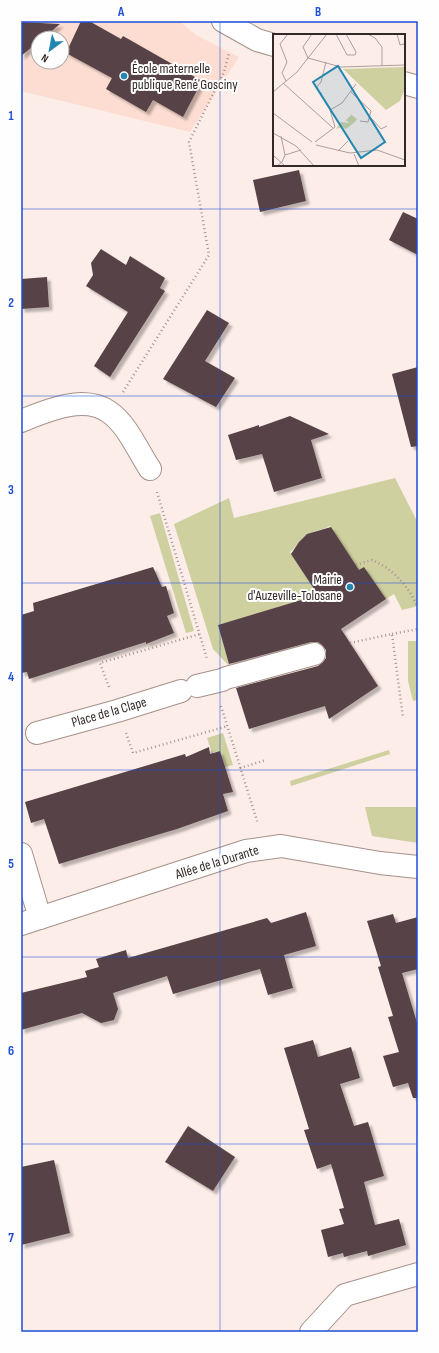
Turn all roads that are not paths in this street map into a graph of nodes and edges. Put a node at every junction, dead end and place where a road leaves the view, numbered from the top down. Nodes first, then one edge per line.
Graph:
1 (229, 25) edge
2 (273, 45) edge
3 (405, 83) edge
4 (418, 87) edge
5 (21, 421) edge
6 (150, 469) dead end
7 (314, 654) dead end
8 (26, 736) edge
9 (21, 854) edge
10 (418, 867) edge
11 (30, 921) edge
12 (418, 1274) edge
13 (311, 1332) edge

1 - 2 street
3 - 4 street
5 - 6 street
7 - 8 street, Place de la Clape
9 - 11 street
10 - 11 street, Allée de la Durante
12 - 13 street

